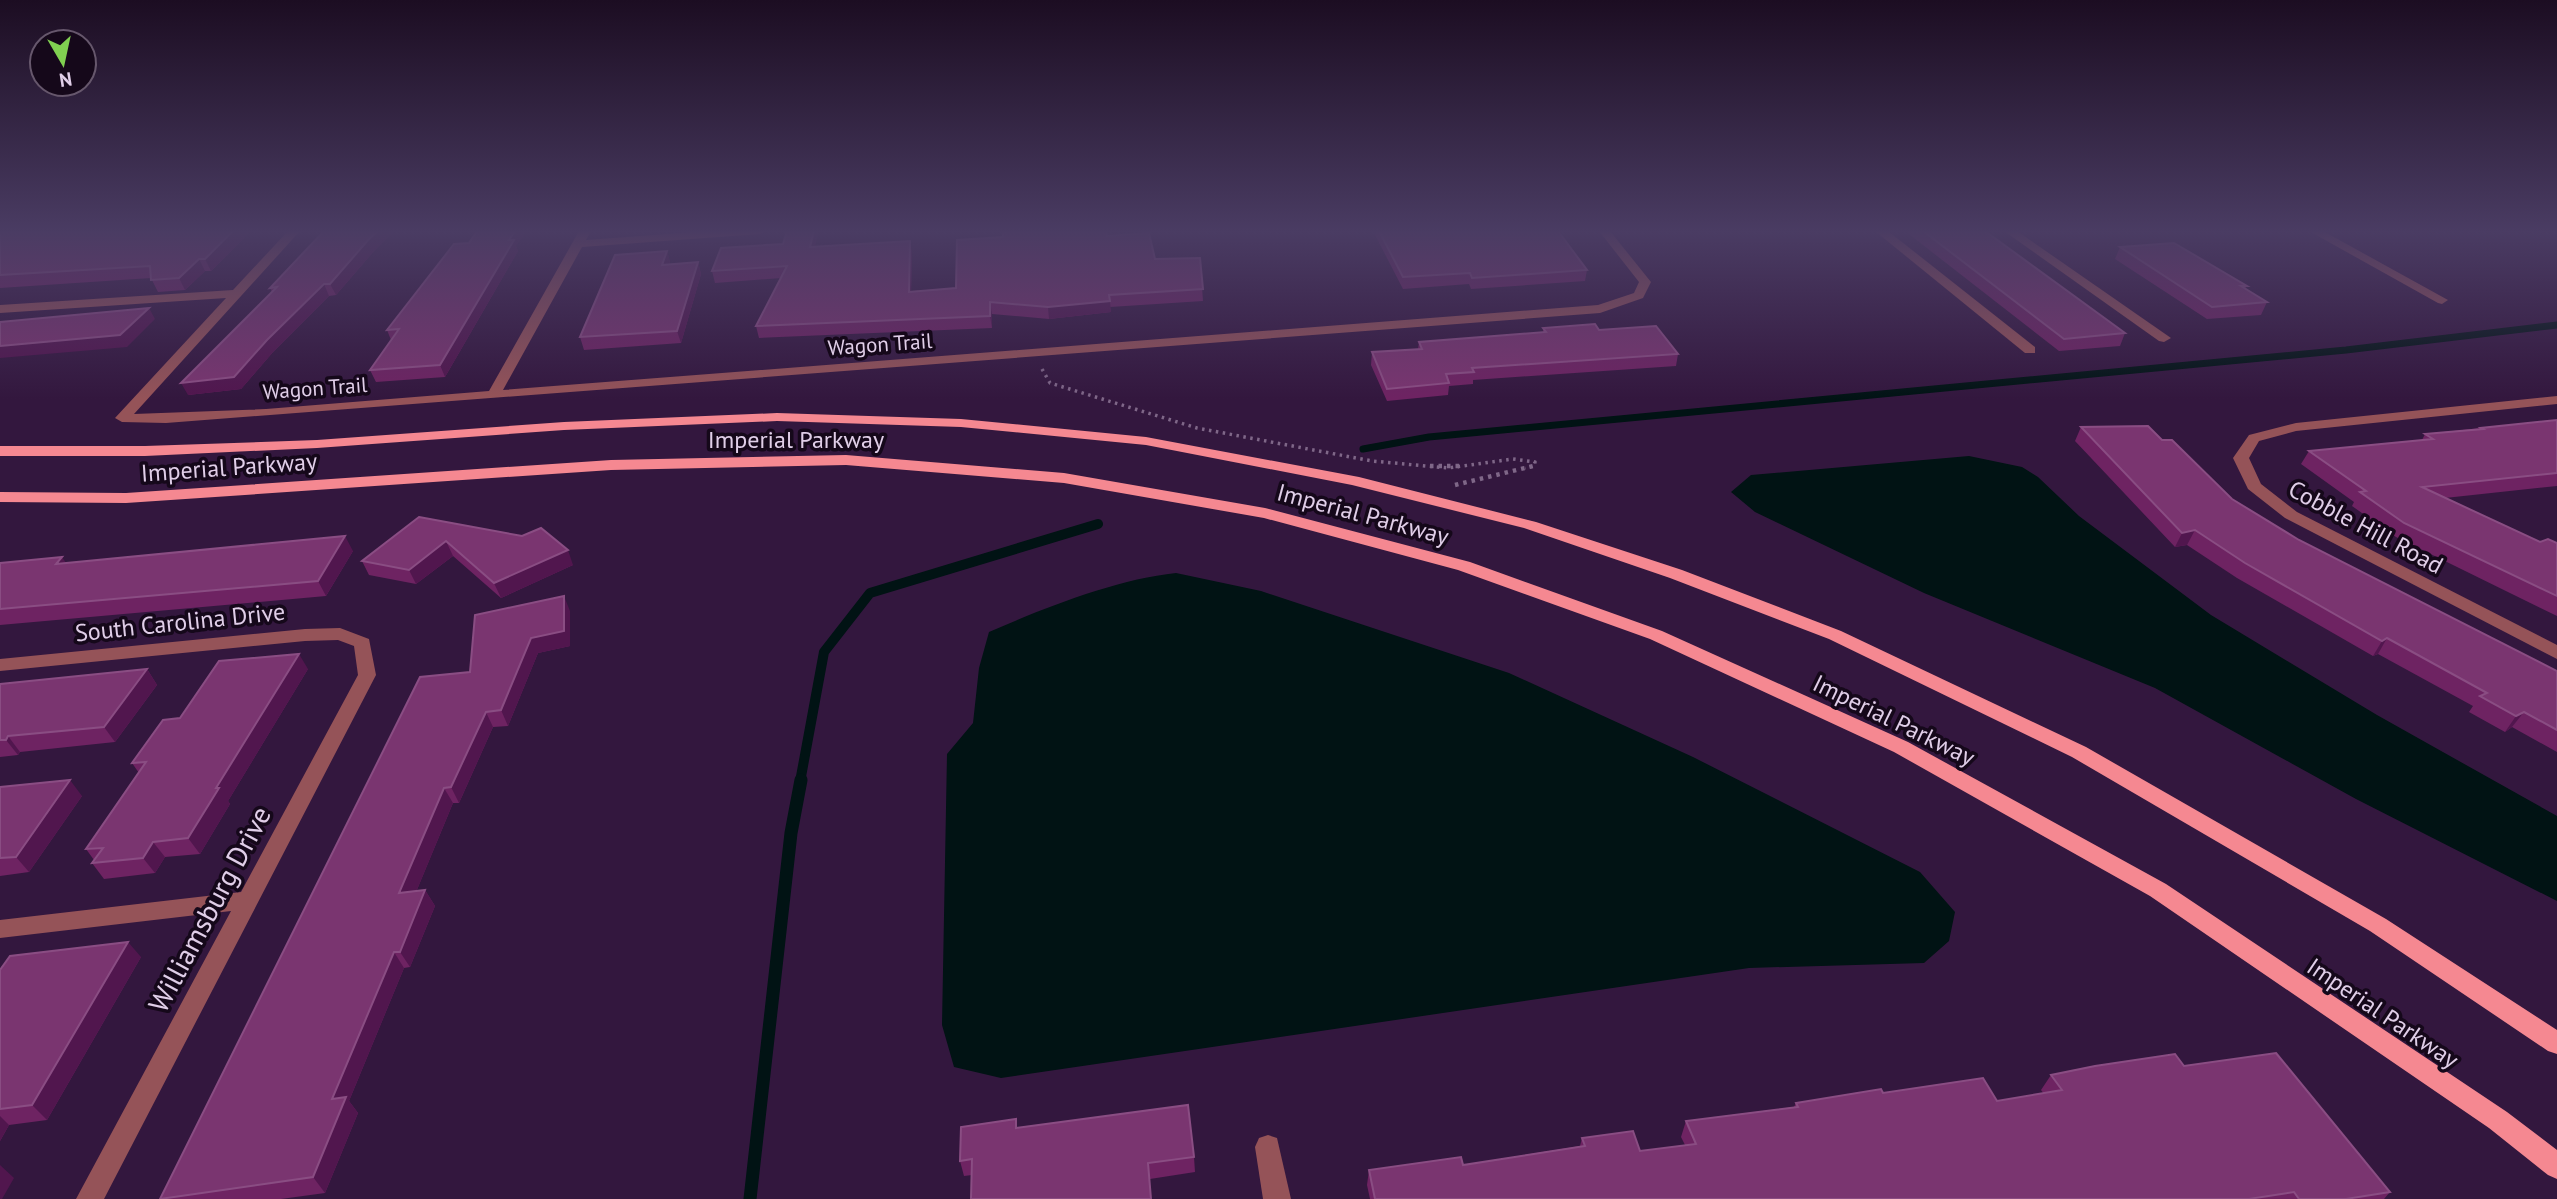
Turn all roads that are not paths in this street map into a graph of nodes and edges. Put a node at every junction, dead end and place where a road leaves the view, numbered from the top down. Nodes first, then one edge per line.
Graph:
1 (243, 287) edge
2 (554, 287) edge
3 (1642, 287) edge
4 (1951, 287) edge
5 (2090, 287) edge
6 (2418, 287) edge
7 (236, 294) junction
8 (2442, 300) dead end
9 (0, 309) edge
10 (2164, 338) dead end
11 (2031, 350) dead end
12 (493, 396) junction
13 (2557, 400) edge
14 (0, 451) edge
15 (0, 497) edge
16 (363, 643) joint
17 (2557, 653) edge
18 (0, 665) edge
19 (247, 900) junction
20 (0, 929) edge
21 (2557, 1043) edge
22 (1268, 1147) dead end
23 (2557, 1166) edge
24 (90, 1199) edge
25 (1277, 1199) edge

1 - 7 street
2 - 12 street
3 - 12 street, Wagon Trail
4 - 11 street
5 - 10 street
6 - 8 street
7 - 9 street
7 - 12 street, Wagon Trail
13 - 17 street, Cobble Hill Road
14 - 21 main road, Imperial Parkway
15 - 23 main road, Imperial Parkway
16 - 18 street, South Carolina Drive
16 - 19 street, Williamsburg Drive
19 - 20 street
19 - 24 street, Williamsburg Drive
22 - 25 street

